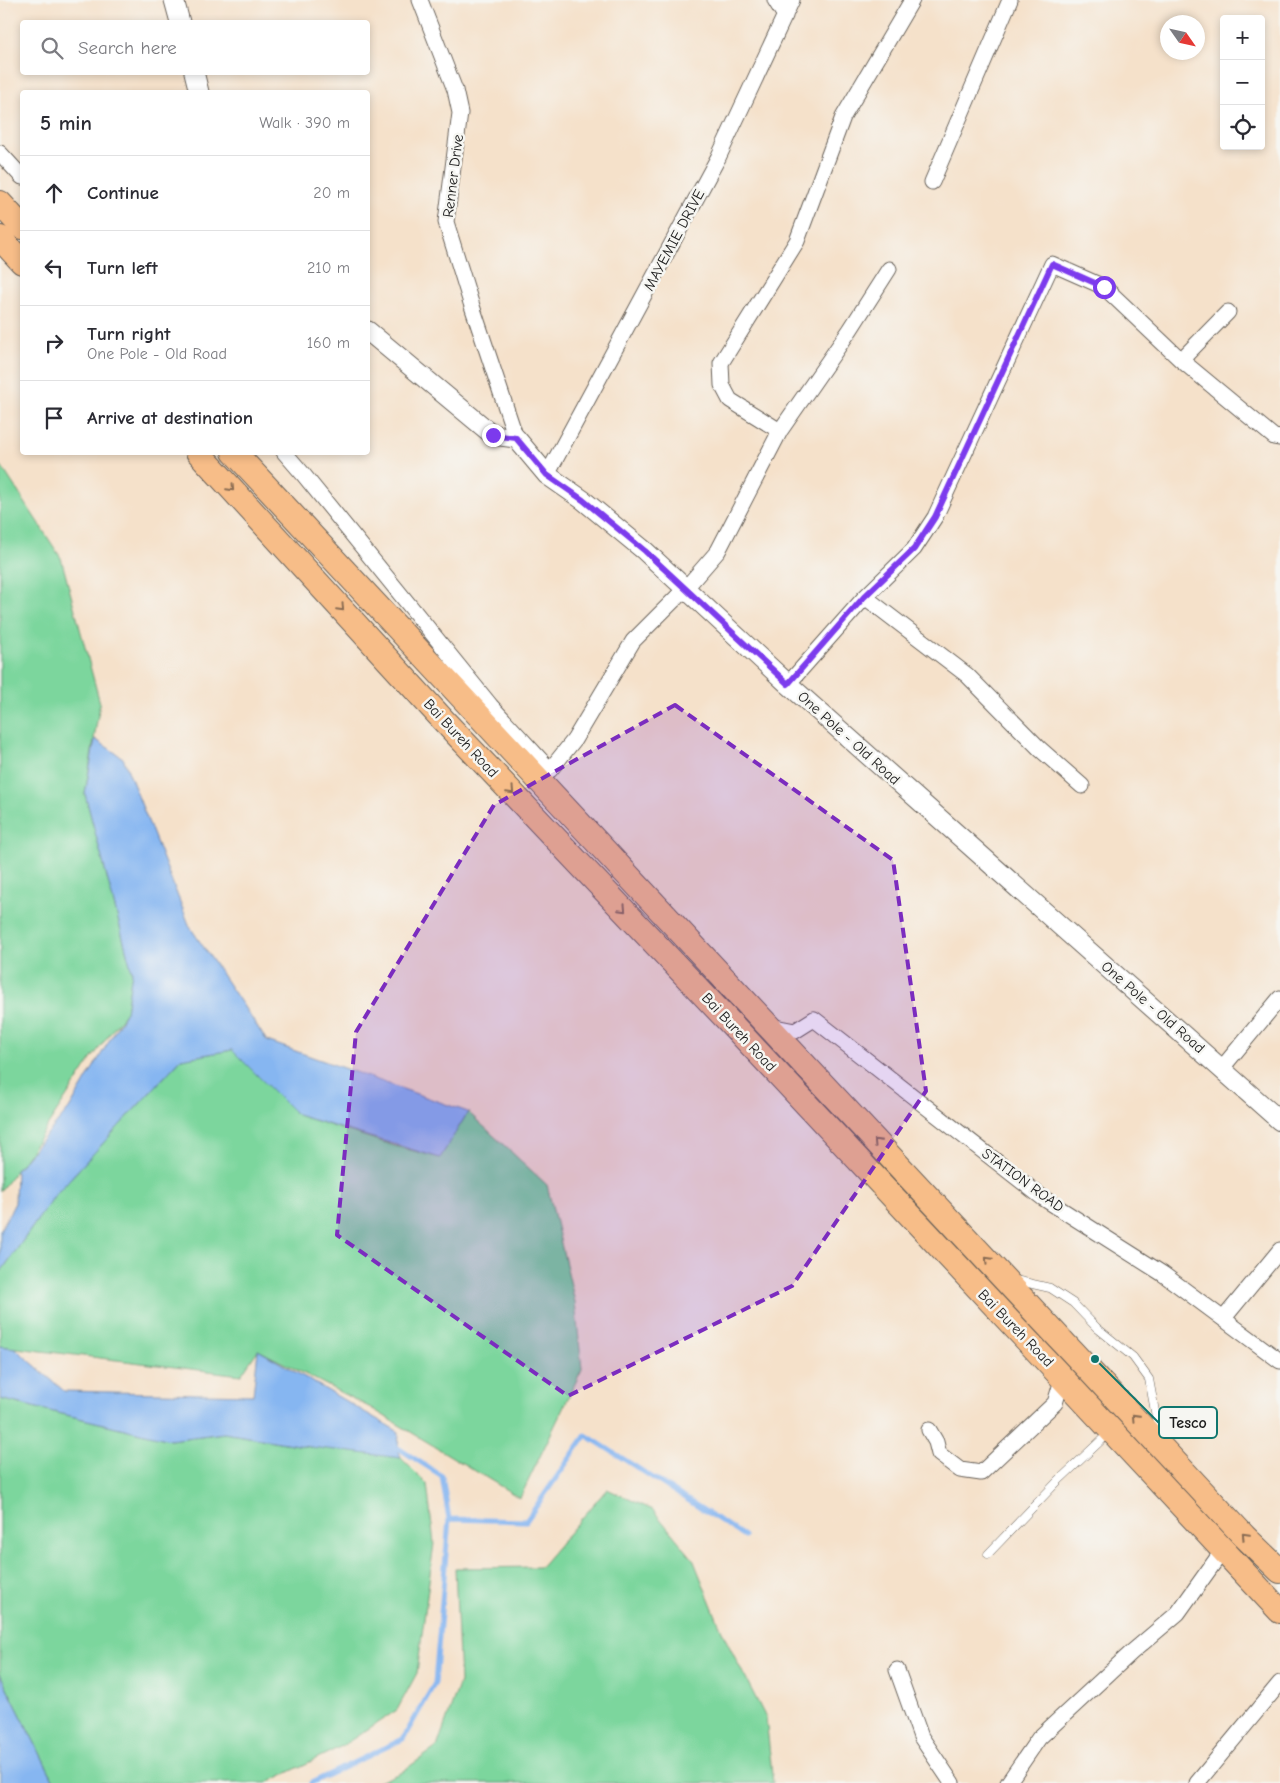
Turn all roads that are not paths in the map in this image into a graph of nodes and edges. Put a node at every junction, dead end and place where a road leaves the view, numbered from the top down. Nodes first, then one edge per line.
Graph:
1 (174, 0) edge
2 (420, 0) edge
3 (775, 0) edge
4 (792, 0) edge
5 (912, 0) edge
6 (1010, 0) edge
7 (785, 16) junction
8 (179, 20) edge
9 (195, 75) edge
10 (198, 90) edge
11 (0, 153) edge
12 (20, 175) edge
13 (932, 182) dead end
14 (0, 203) edge
15 (20, 225) edge
16 (0, 238) edge
17 (20, 260) edge
18 (889, 269) dead end
19 (1228, 312) dead end
20 (370, 334) edge
21 (1181, 360) junction
22 (780, 432) junction
23 (516, 438) junction
24 (1280, 438) edge
25 (201, 455) edge
26 (237, 455) edge
27 (287, 455) edge
28 (547, 475) junction
29 (684, 589) junction
30 (864, 597) junction
31 (788, 684) junction
32 (1082, 786) dead end
33 (1280, 998) edge
34 (768, 1026) junction
35 (1222, 1068) junction
36 (1280, 1121) edge
37 (1280, 1250) edge
38 (1006, 1278) junction
39 (1224, 1318) junction
40 (1280, 1361) edge
41 (1063, 1377) junction
42 (930, 1430) dead end
43 (1112, 1430) junction
44 (1162, 1447) junction
45 (1223, 1550) junction
46 (988, 1554) dead end
47 (1280, 1570) edge
48 (1280, 1611) edge
49 (897, 1670) dead end
50 (1280, 1683) edge
51 (952, 1783) edge
52 (1008, 1783) edge
53 (1197, 1783) edge

1 - 8 street
2 - 23 street, Renner Drive
3 - 7 street
4 - 7 street, MAYEMIE DRIVE
5 - 22 street
6 - 13 street
7 - 28 street, MAYEMIE DRIVE
9 - 10 street
11 - 12 street
14 - 15 highway
16 - 17 highway
18 - 22 street
19 - 21 street
20 - 23 street
21 - 24 street
21 - 30 street
22 - 29 street
23 - 28 street, One Pole - Old Road
25 -> 41 highway, Bai Bureh Road
26 - 34 highway, Bai Bureh Road
27 - 29 street
28 - 29 street, One Pole - Old Road
29 - 31 street, One Pole - Old Road
30 - 31 street
30 - 32 street
31 - 35 street, One Pole - Old Road
33 - 35 street
38 -> 34 highway, Bai Bureh Road
34 - 39 street, STATION ROAD
35 - 36 street, One Pole - Old Road
37 - 39 street
44 -> 38 highway, Bai Bureh Road
38 - 44 lane
39 - 40 street, STATION ROAD
41 - 42 street
41 - 43 highway, Bai Bureh Road
43 - 45 highway, Bai Bureh Road
43 - 46 lane
47 -> 44 highway, Bai Bureh Road
45 - 48 highway, Bai Bureh Road
45 - 52 street
49 - 51 street
50 - 53 street

